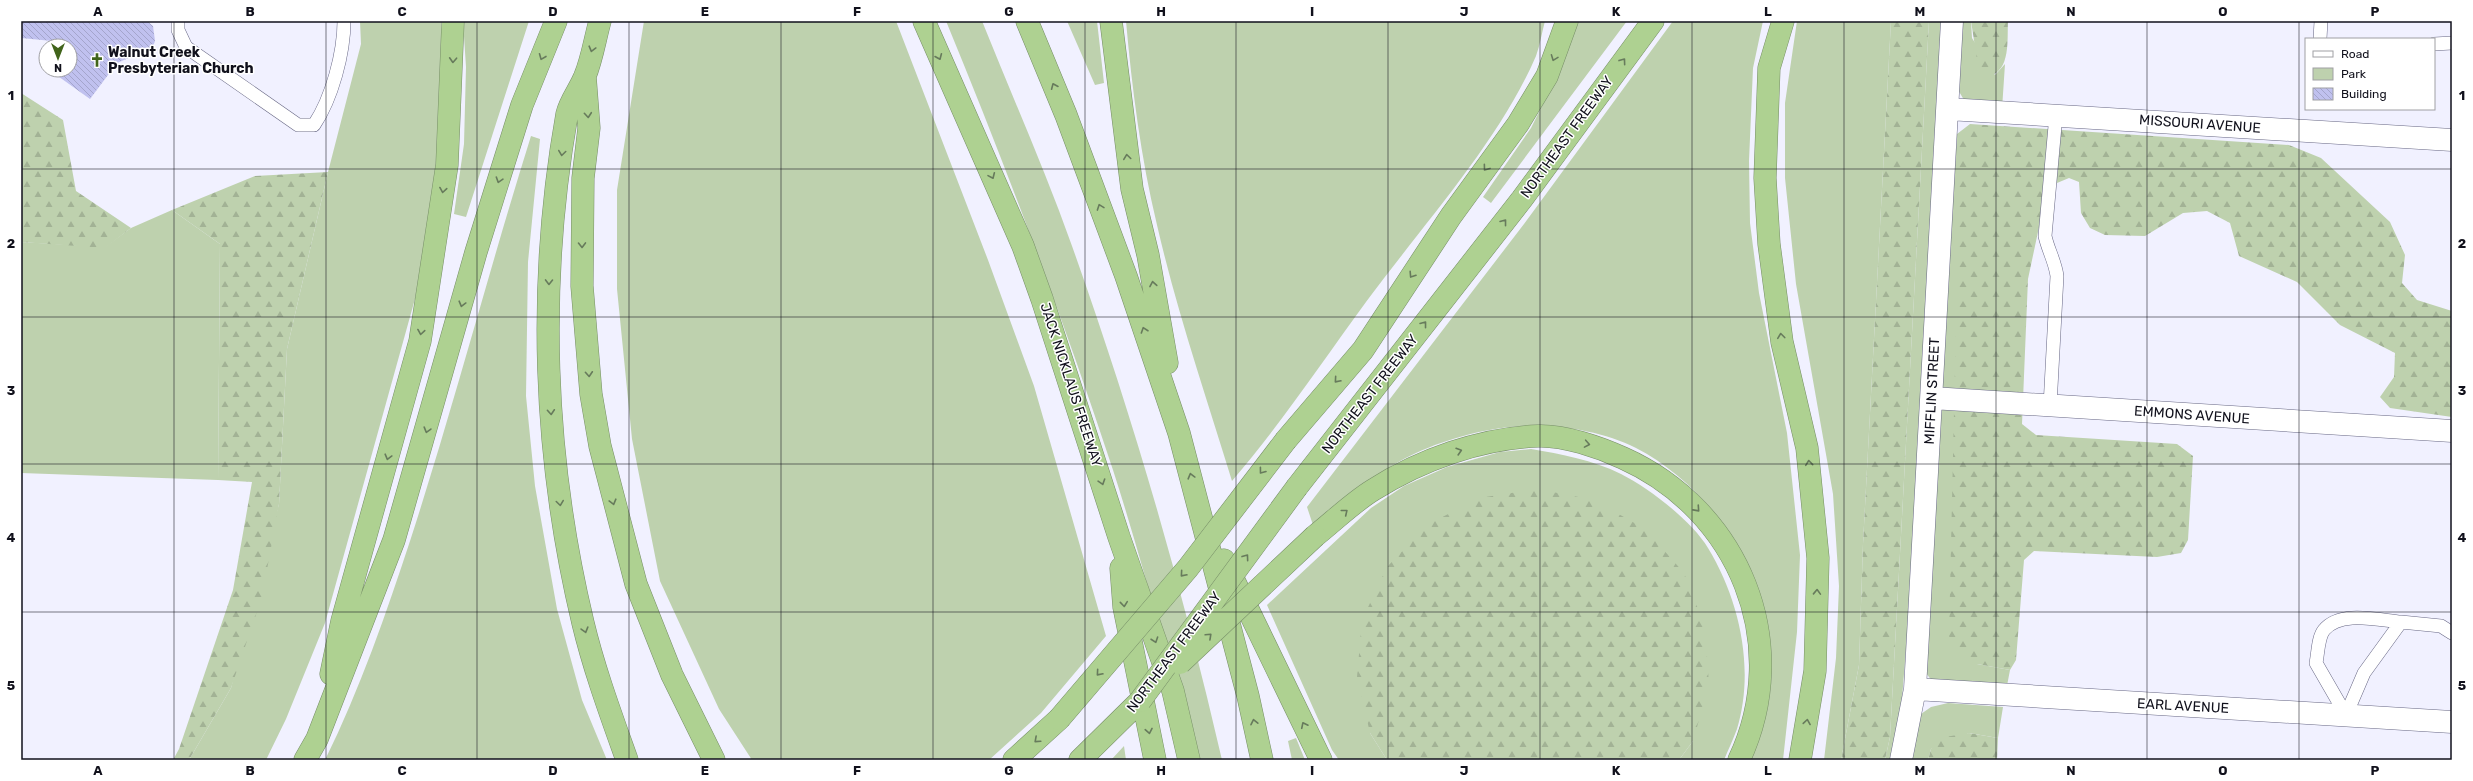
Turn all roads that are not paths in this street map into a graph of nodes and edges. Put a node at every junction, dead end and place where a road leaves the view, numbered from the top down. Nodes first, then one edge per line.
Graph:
1 (178, 21) edge
2 (344, 21) edge
3 (453, 21) edge
4 (556, 21) edge
5 (600, 21) edge
6 (924, 21) edge
7 (1027, 21) edge
8 (1111, 21) edge
9 (1567, 21) edge
10 (1653, 21) edge
11 (1783, 21) edge
12 (1952, 21) edge
13 (2321, 21) edge
14 (2320, 38) edge
15 (2452, 43) edge
16 (2435, 44) edge
17 (585, 76) junction
18 (1948, 109) junction
19 (2056, 115) junction
20 (2452, 140) edge
21 (1932, 398) junction
22 (2050, 406) junction
23 (2452, 431) edge
24 (1179, 433) junction
25 (1202, 514) junction
26 (1119, 537) junction
27 (2401, 622) junction
28 (2452, 632) edge
29 (1914, 689) junction
30 (1140, 701) junction
31 (2346, 716) junction
32 (2452, 722) edge
33 (317, 739) junction
34 (305, 760) edge
35 (627, 760) edge
36 (714, 760) edge
37 (1014, 760) edge
38 (1080, 760) edge
39 (1155, 760) edge
40 (1189, 760) edge
41 (1262, 760) edge
42 (1321, 760) edge
43 (1739, 760) edge
44 (1800, 760) edge
45 (1901, 760) edge

1 - 2 lane
3 -> 33 highway
4 -> 33 highway
5 -> 17 highway
6 -> 26 highway, JACK NICKLAUS FREEWAY
24 -> 7 highway
24 -> 8 highway
9 -> 37 highway, bridge
30 -> 10 highway, NORTHEAST FREEWAY, bridge
44 -> 11 highway
12 - 18 street, MIFFLIN STREET
13 - 14 lane
15 - 16 lane
17 -> 35 highway
17 -> 36 highway
18 - 19 street, MISSOURI AVENUE
18 - 21 street, MIFFLIN STREET
19 - 20 street, MISSOURI AVENUE
19 - 22 lane
21 - 22 street, EMMONS AVENUE
21 - 29 street, MIFFLIN STREET
22 - 23 street, EMMONS AVENUE
25 -> 24 highway
41 -> 25 highway
42 -> 25 highway
26 -> 39 highway
26 -> 40 highway, JACK NICKLAUS FREEWAY
27 - 28 lane
27 - 31 lane
27 - 31 lane
29 - 31 street, EARL AVENUE
29 - 45 street, MIFFLIN STREET
30 - 38 highway, NORTHEAST FREEWAY
30 -> 43 highway, bridge
31 - 32 street, EARL AVENUE
33 - 34 highway

